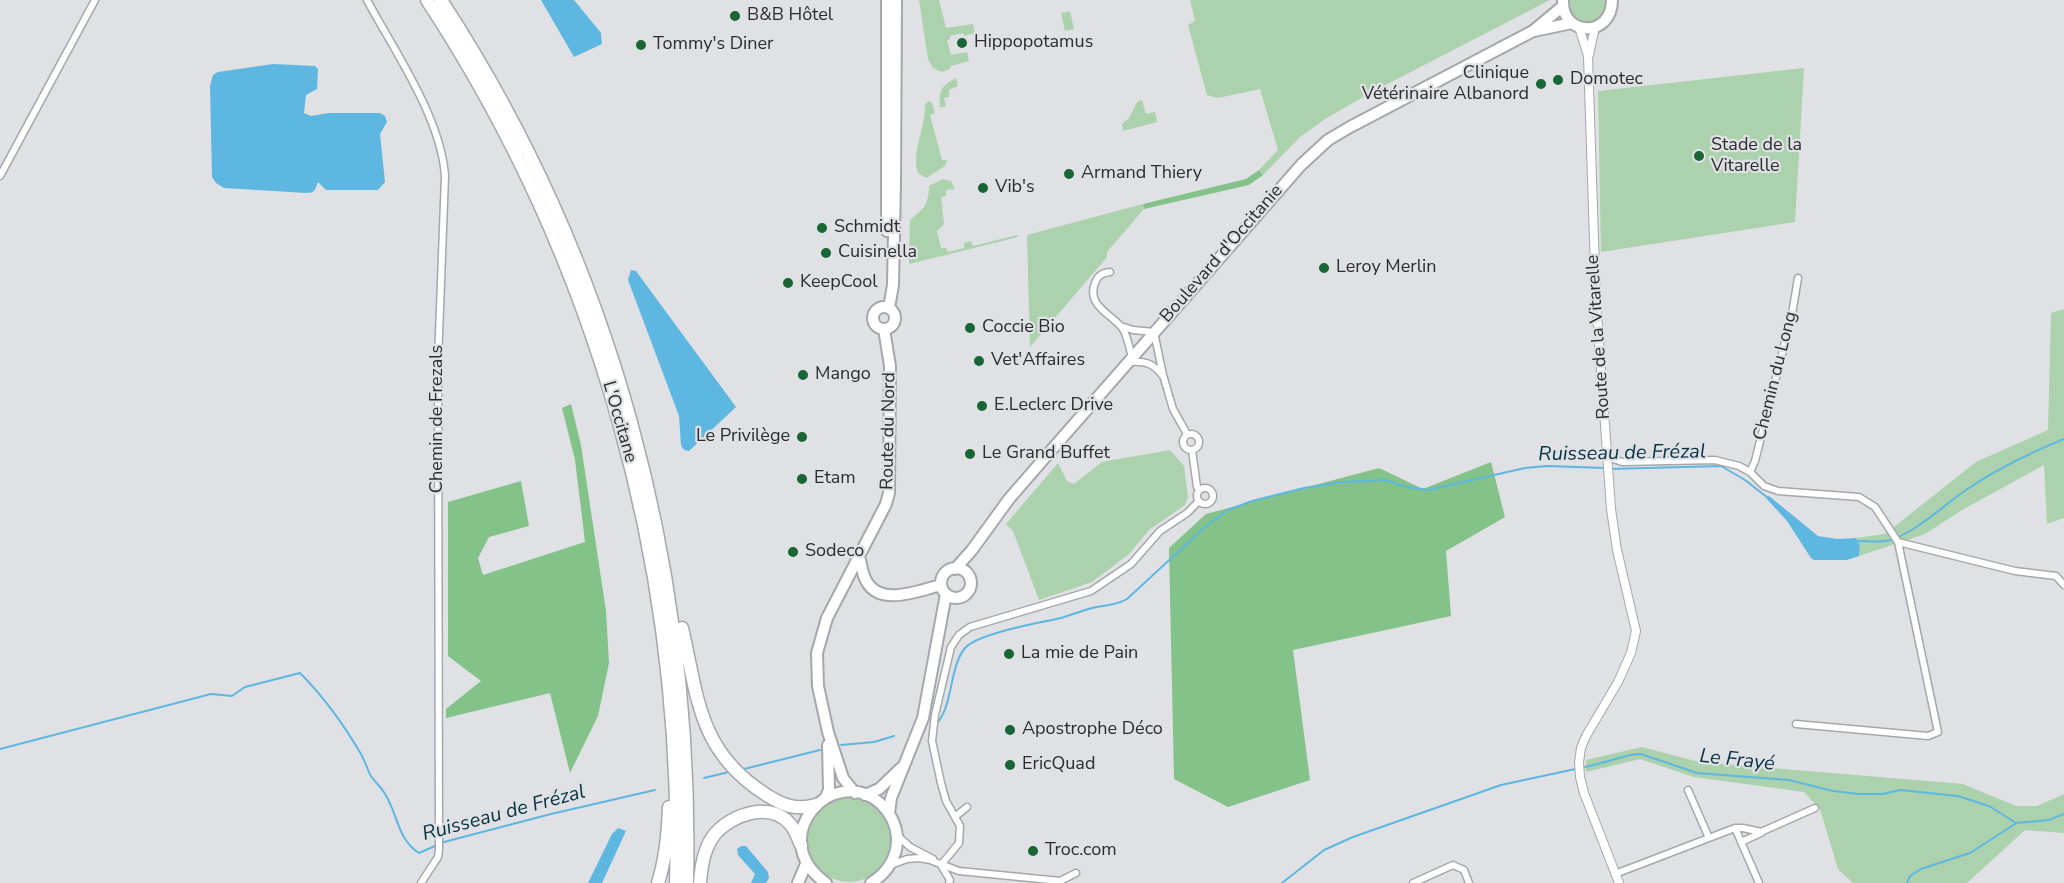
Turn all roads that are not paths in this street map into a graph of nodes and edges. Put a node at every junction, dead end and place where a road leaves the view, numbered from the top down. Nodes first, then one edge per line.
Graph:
1 (95, 0) edge
2 (367, 0) edge
3 (428, 0) edge
4 (441, 0) edge
5 (887, 0) edge
6 (896, 0) edge
7 (1613, 0) edge
8 (1563, 3) edge
9 (1576, 25) junction
10 (1595, 27) junction
11 (1533, 31) junction
12 (1588, 56) junction
13 (0, 176) edge
14 (1110, 272) dead end
15 (1798, 278) dead end
16 (886, 308) junction
17 (1121, 326) junction
18 (884, 329) junction
19 (1154, 332) junction
20 (1130, 359) junction
21 (1163, 375) junction
22 (1187, 434) junction
23 (1192, 450) junction
24 (1607, 460) junction
25 (1750, 472) junction
26 (1200, 490) junction
27 (1199, 501) junction
28 (1898, 542) junction
29 (972, 550) junction
30 (859, 557) junction
31 (665, 568) junction
32 (955, 568) junction
33 (966, 573) junction
34 (2064, 585) edge
35 (944, 589) junction
36 (957, 597) junction
37 (941, 620) junction
38 (671, 707) junction
39 (1796, 724) dead end
40 (828, 732) junction
41 (904, 766) junction
42 (1688, 790) dead end
43 (860, 794) junction
44 (820, 802) junction
45 (967, 807) dead end
46 (1815, 808) dead end
47 (889, 813) junction
48 (956, 816) junction
49 (1735, 828) junction
50 (1761, 832) junction
51 (897, 834) junction
52 (1709, 838) junction
53 (1741, 842) junction
54 (801, 845) junction
55 (807, 864) junction
56 (890, 865) junction
57 (941, 865) junction
58 (1076, 873) dead end
59 (1615, 874) junction
60 (876, 881) edge
61 (421, 883) edge
62 (658, 883) edge
63 (675, 883) edge
64 (687, 883) edge
65 (700, 883) edge
66 (798, 883) edge
67 (826, 883) edge
68 (949, 883) edge
69 (1413, 883) edge
70 (1469, 883) edge
71 (1619, 883) edge
72 (1759, 883) edge

1 - 13 street
2 - 61 street, Chemin de Frezals
3 - 38 highway, L'Occitane
4 - 31 highway, L'Occitane
5 - 16 main road
6 - 16 main road
7 - 10 main road
8 - 9 main road
8 - 11 main road, Boulevard d'Occitanie
9 - 10 main road, Boulevard d'Occitanie
9 - 11 main road, Boulevard d'Occitanie
9 - 12 street, Route de la Vitarelle
10 - 12 street, Route de la Vitarelle
11 - 19 main road, Boulevard d'Occitanie
12 - 24 street, Route de la Vitarelle
14 - 17 street
15 - 25 street, Chemin du Long
16 - 18 main road
16 - 18 main road
17 - 19 street
17 - 20 street
18 - 30 main road, Route du Nord
19 - 20 main road, Boulevard d'Occitanie
19 - 21 street
20 - 21 street
20 - 29 main road, Boulevard d'Occitanie
21 - 22 street
22 - 23 street
22 - 23 street
23 - 26 street
24 - 25 street
24 - 59 street, Route de la Vitarelle
25 - 28 street
26 - 27 street
26 - 27 street
27 - 48 street
28 - 34 street
28 - 39 street
29 - 32 main road, Boulevard d'Occitanie
29 - 33 main road, Boulevard d'Occitanie
30 - 35 main road
30 - 40 main road, Route du Nord
31 - 44 highway
31 - 64 highway, L'Occitane
32 - 33 main road
32 - 35 main road, Boulevard d'Occitanie
33 - 36 main road, Boulevard d'Occitanie
35 - 36 main road
35 - 37 main road, Boulevard d'Occitanie
36 - 37 main road, Boulevard d'Occitanie
37 - 41 main road, Boulevard d'Occitanie
38 - 62 highway
38 - 63 highway, L'Occitane
40 - 43 main road, Route du Nord
40 - 44 main road, Route du Nord
41 - 43 main road, Boulevard d'Occitanie
41 - 47 main road, Boulevard d'Occitanie
42 - 52 street
43 - 44 main road
43 - 47 main road
44 - 54 main road, Route du Nord
45 - 48 street
46 - 50 street
47 - 51 main road
48 - 57 street
49 - 50 street
49 - 52 street
49 - 53 street
50 - 53 street
51 - 56 main road
51 - 57 street
52 - 59 street
53 - 72 street
54 - 55 main road
54 - 65 highway
55 - 66 main road
55 - 67 main road
56 - 57 street
56 - 60 main road
57 - 58 street
57 - 68 street
59 - 71 street, Route de la Vitarelle
69 - 70 street

